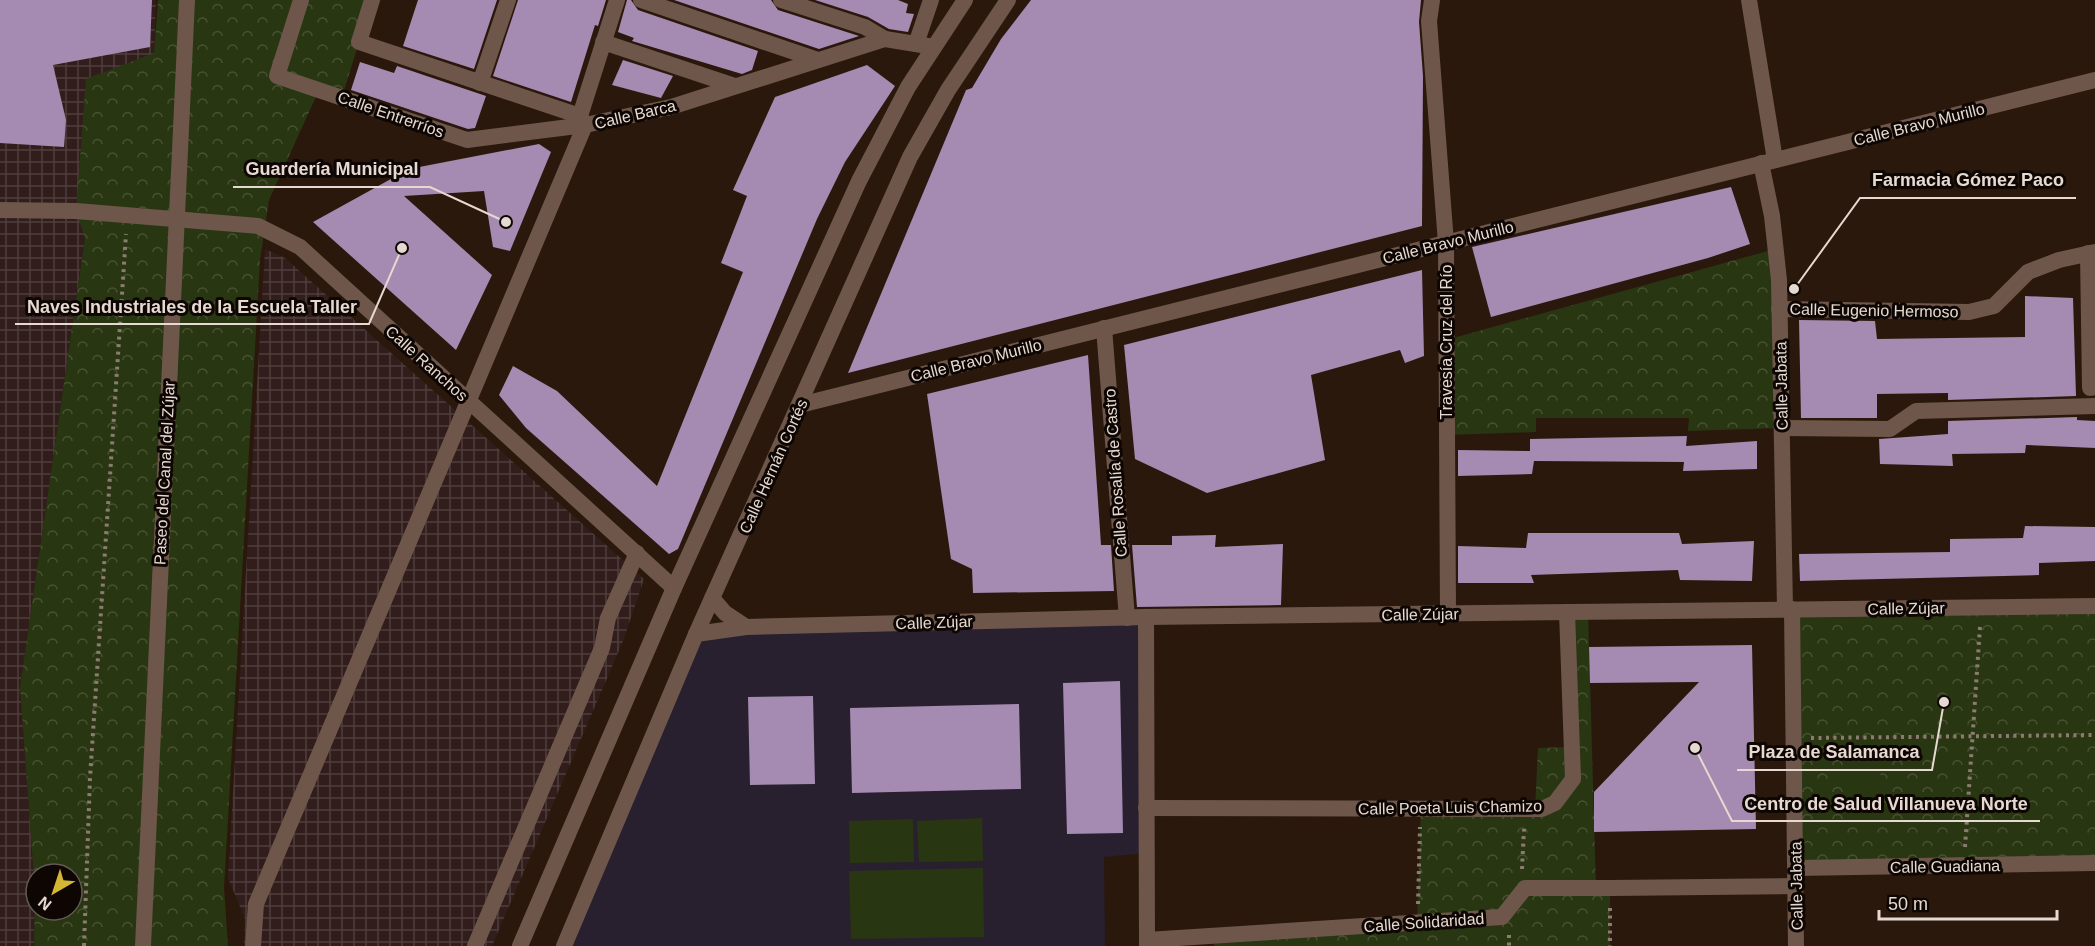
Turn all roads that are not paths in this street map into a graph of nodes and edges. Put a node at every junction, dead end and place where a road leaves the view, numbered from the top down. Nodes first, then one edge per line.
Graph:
1 (187, 0) edge
2 (301, 0) edge
3 (372, 0) edge
4 (508, 0) edge
5 (617, 0) edge
6 (641, 0) edge
7 (782, 0) edge
8 (931, 0) edge
9 (965, 0) edge
10 (1008, 0) edge
11 (1432, 0) edge
12 (1749, 0) edge
13 (885, 39) junction
14 (603, 42) junction
15 (916, 44) junction
16 (934, 47) junction
17 (818, 60) junction
18 (2095, 80) edge
19 (480, 83) junction
20 (735, 86) junction
21 (582, 121) junction
22 (1768, 162) junction
23 (0, 210) edge
24 (176, 218) junction
25 (1446, 243) junction
26 (2091, 253) edge
27 (2092, 300) edge
28 (1779, 309) junction
29 (1104, 328) junction
30 (2093, 388) edge
31 (469, 401) junction
32 (800, 405) junction
33 (2095, 406) edge
34 (1782, 428) junction
35 (637, 553) junction
36 (674, 588) junction
37 (712, 598) junction
38 (2095, 606) edge
39 (1789, 609) junction
40 (1567, 612) junction
41 (1448, 613) junction
42 (1146, 617) junction
43 (1127, 618) junction
44 (746, 627) junction
45 (696, 634) junction
46 (1146, 808) junction
47 (2095, 863) edge
48 (1796, 868) junction
49 (1796, 886) junction
50 (1147, 943) edge
51 (143, 946) edge
52 (253, 946) edge
53 (475, 946) edge
54 (520, 946) edge
55 (564, 946) edge
56 (1796, 946) edge

1 - 24 street, Paseo del Canal del Zújar
2 - 21 street, Calle Entrerríos
3 - 19 street
4 - 19 street
5 - 14 street, Calle Barca
6 - 17 street
7 - 13 street, Calle Barca
8 - 15 street
9 - 16 street
10 - 32 street, Calle Hernán Cortés
11 - 25 street, Travesía Cruz del Río
12 - 22 street, Calle Jabata
13 - 15 street, Calle Barca
13 - 17 street, Calle Barca
14 - 20 street
14 - 21 street, Calle Barca
15 - 16 street, Calle Barca
16 - 36 street
17 - 20 street, Calle Barca
18 - 22 street, Calle Bravo Murillo
19 - 21 street
20 - 21 street, Calle Barca
21 - 31 street
22 - 25 street, Calle Bravo Murillo
22 - 28 street, Calle Jabata
23 - 24 street, Calle Ranchos
24 - 31 street, Calle Ranchos
24 - 51 street, Paseo del Canal del Zújar
25 - 29 street, Calle Bravo Murillo
25 - 41 street, Travesía Cruz del Río
26 - 27 street
26 - 28 street, Calle Eugenio Hermoso
27 - 30 street
28 - 34 street, Calle Jabata
29 - 32 street, Calle Bravo Murillo
29 - 43 street, Calle Rosalía de Castro
31 - 35 street, Calle Ranchos
31 - 52 street
32 - 37 street, Calle Hernán Cortés
33 - 34 street
34 - 39 street, Calle Jabata
35 - 36 street, Calle Ranchos
35 - 53 street
36 - 54 street
37 - 44 street
37 - 45 street, Calle Hernán Cortés
38 - 39 street, Calle Zújar
39 - 40 street, Calle Zújar
39 - 48 street, Calle Jabata
40 - 41 street, Calle Zújar
40 - 46 street, Calle Poeta Luis Chamizo
41 - 42 street, Calle Zújar
42 - 43 street, Calle Zújar
42 - 46 street
43 - 44 street, Calle Zújar
44 - 45 street, Calle Zújar
45 - 55 street, Calle Hernán Cortés
46 - 50 street
47 - 48 street, Calle Guadiana
48 - 49 street, Calle Jabata
49 - 50 street, Calle Solidaridad
49 - 56 street, Calle Jabata

